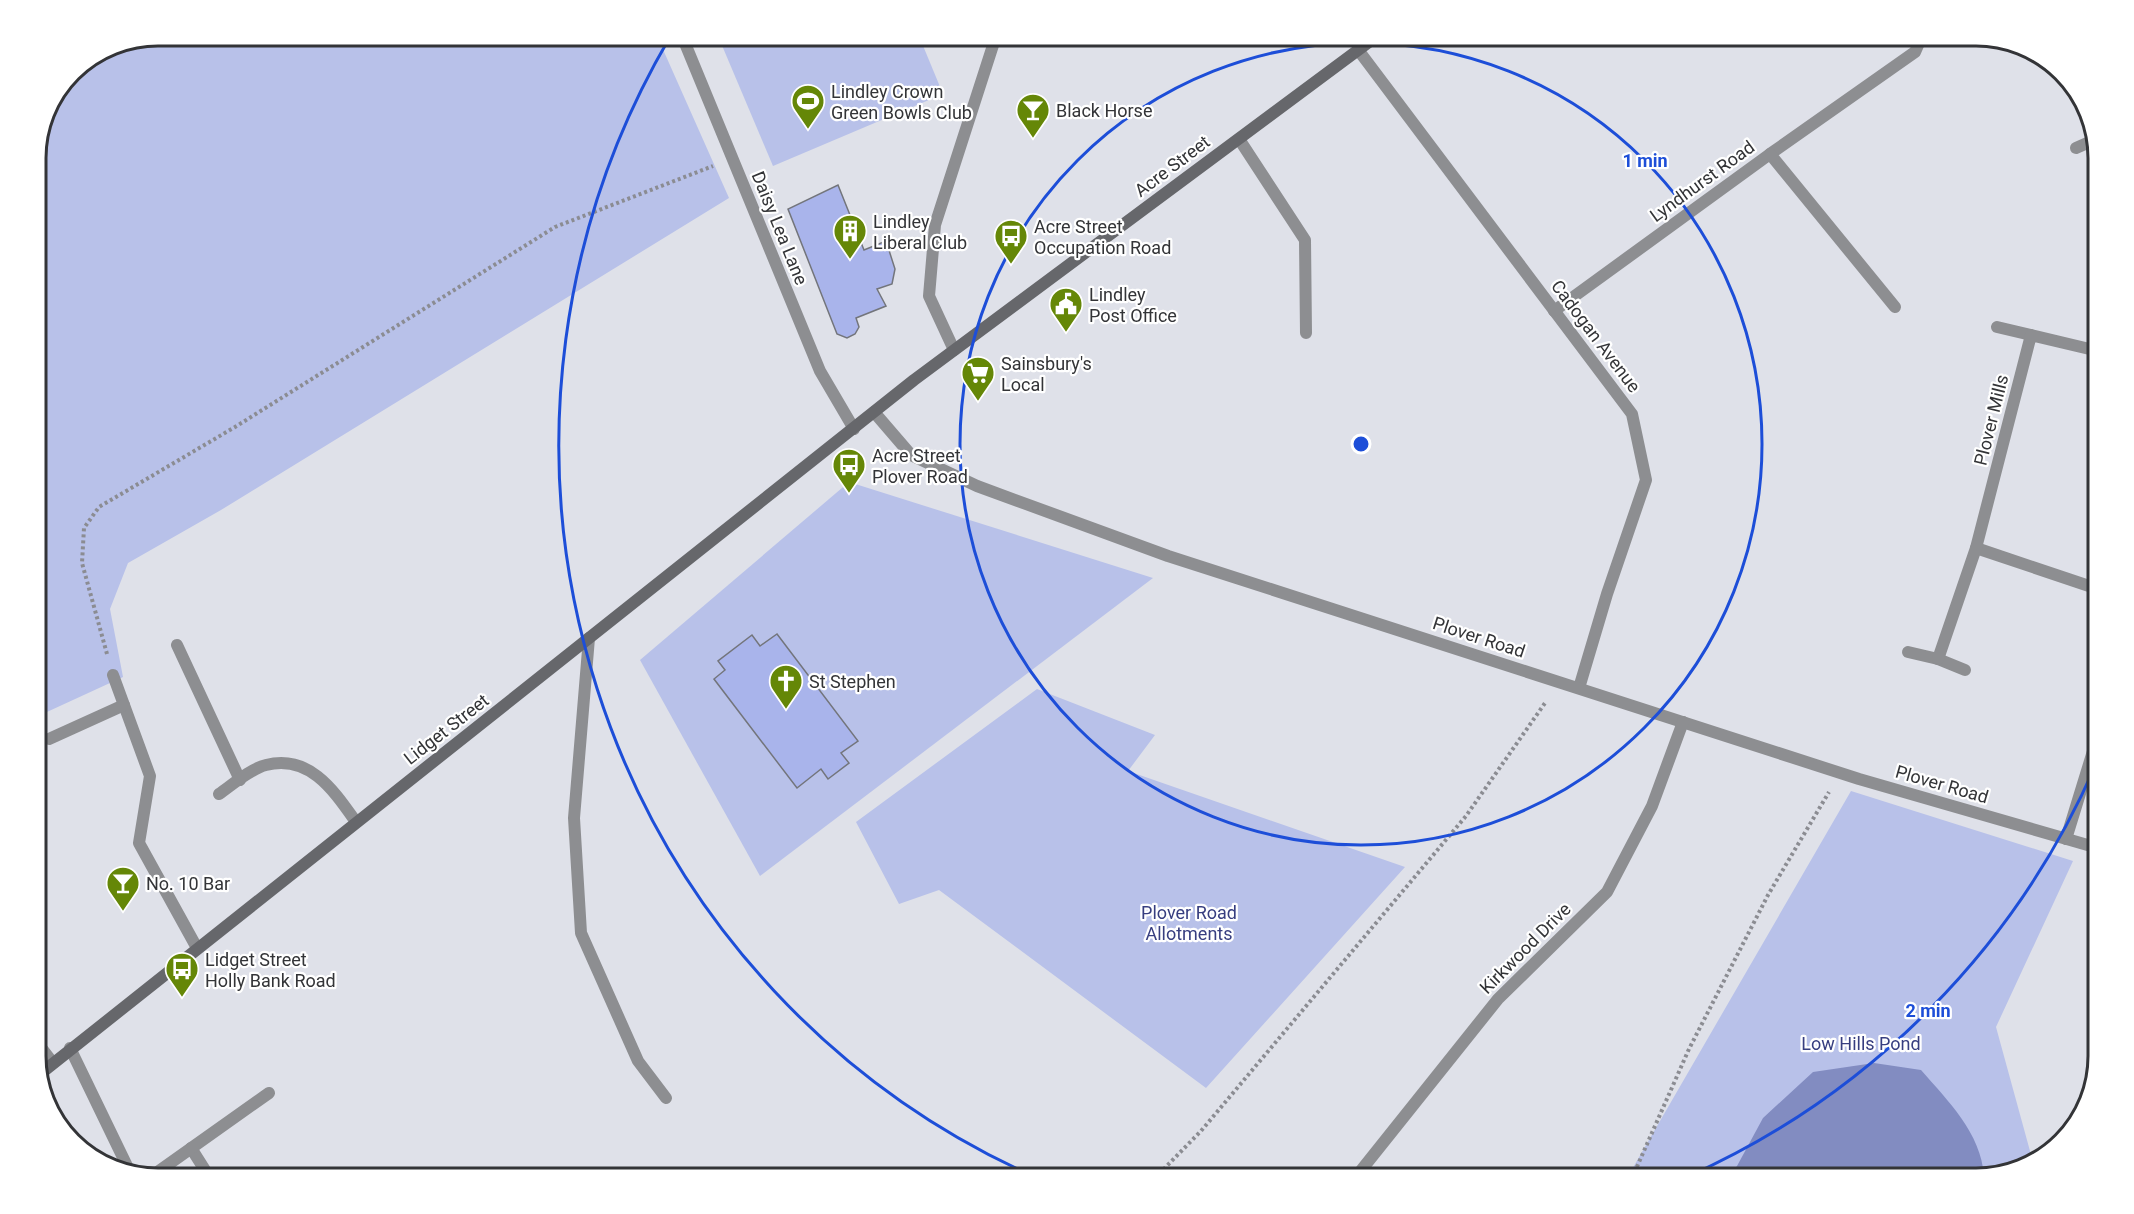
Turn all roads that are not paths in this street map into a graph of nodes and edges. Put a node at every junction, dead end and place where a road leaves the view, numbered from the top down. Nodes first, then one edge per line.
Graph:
1 (1365, 46) edge
2 (1918, 46) edge
3 (686, 47) edge
4 (993, 47) edge
5 (1359, 51) junction
6 (1239, 139) junction
7 (2086, 144) edge
8 (2076, 148) dead end
9 (1770, 154) junction
10 (1895, 307) dead end
11 (1554, 311) junction
12 (1997, 327) dead end
13 (1305, 333) dead end
14 (2031, 335) junction
15 (2087, 349) edge
16 (954, 351) junction
17 (874, 412) junction
18 (854, 429) junction
19 (1977, 548) junction
20 (2087, 585) edge
21 (589, 638) junction
22 (177, 645) dead end
23 (1908, 652) dead end
24 (1938, 659) junction
25 (1965, 670) dead end
26 (113, 675) road end
27 (1579, 688) junction
28 (124, 705) junction
29 (1683, 722) junction
30 (49, 739) dead end
31 (2088, 769) edge
32 (240, 780) junction
33 (219, 794) dead end
34 (357, 822) junction
35 (2066, 839) junction
36 (2088, 845) edge
37 (197, 948) junction
38 (70, 1048) junction
39 (47, 1055) edge
40 (52, 1062) junction
41 (48, 1066) edge
42 (269, 1093) dead end
43 (666, 1098) dead end
44 (191, 1148) junction
45 (125, 1162) edge
46 (163, 1168) edge
47 (204, 1168) edge
48 (1363, 1168) edge

1 - 5 street, Acre Street
2 - 9 street
3 - 18 street, Daisy Lea Lane
4 - 16 street
5 - 6 street, Acre Street
5 - 11 street, Cadogan Avenue
6 - 13 street
6 - 16 street, Acre Street
7 - 8 street
9 - 10 street, Lyndhurst Road
9 - 11 street, Lyndhurst Road
11 - 27 street, Cadogan Avenue
12 - 14 street
14 - 15 street
14 - 19 street, Plover Mills
16 - 17 street, Acre Street
17 - 18 street, Lidget Street
17 - 27 street, Plover Road
18 - 21 street, Lidget Street
19 - 20 street
19 - 24 street, Plover Mills
21 - 34 street, Lidget Street
21 - 43 street
22 - 32 street
23 - 24 street
24 - 25 street
26 - 28 street
27 - 29 street, Plover Road
28 - 30 street
28 - 37 street
29 - 35 street, Plover Road
29 - 48 street, Kirkwood Drive
31 - 35 street
32 - 33 street
32 - 34 street
34 - 37 street, Lidget Street
35 - 36 street, Plover Road
37 - 38 street, Lidget Street
38 - 40 street, Lidget Street
38 - 45 street
39 - 40 street
40 - 41 street, Lidget Street
42 - 44 street
44 - 46 street
44 - 47 street

